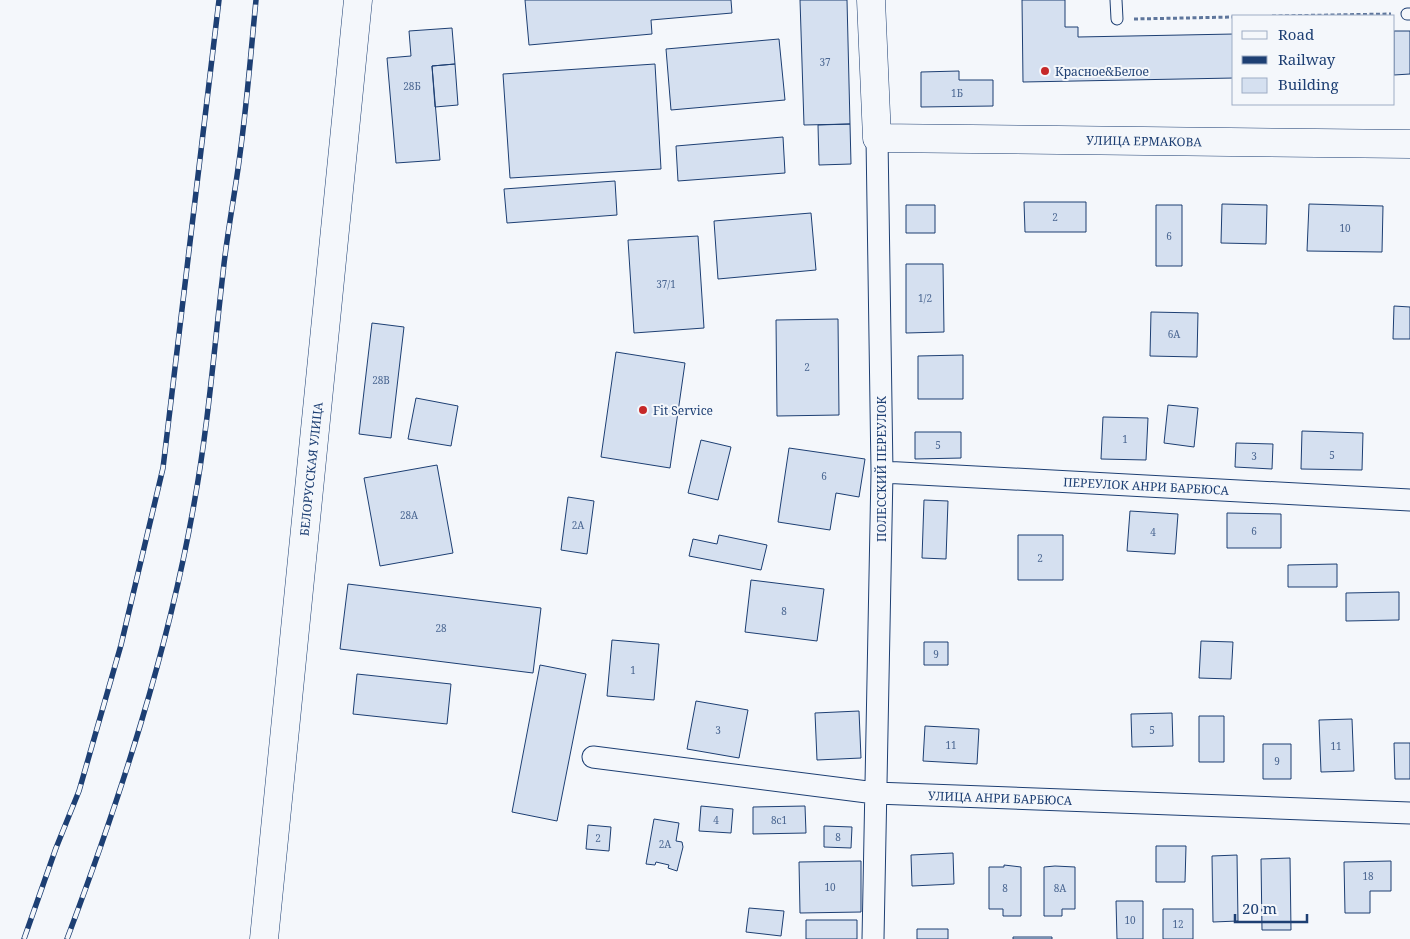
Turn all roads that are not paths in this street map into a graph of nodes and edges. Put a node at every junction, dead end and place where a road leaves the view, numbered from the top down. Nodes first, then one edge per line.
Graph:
1 (358, 0) edge
2 (871, 0) edge
3 (1116, 0) edge
4 (1117, 19) road end
5 (877, 138) junction
6 (1410, 144) edge
7 (882, 472) junction
8 (1410, 500) edge
9 (593, 757) dead end
10 (875, 793) junction
11 (1410, 813) edge
12 (264, 939) edge
13 (873, 939) edge

1 - 12 street, БЕЛОРУССКАЯ УЛИЦА
2 - 5 street, ПОЛЕССКИЙ ПЕРЕУЛОК
3 - 4 lane
5 - 6 street, УЛИЦА ЕРМАКОВА
5 - 7 street, ПОЛЕССКИЙ ПЕРЕУЛОК
7 - 8 street, ПЕРЕУЛОК АНРИ БАРБЮСА
7 - 10 street, ПОЛЕССКИЙ ПЕРЕУЛОК
9 - 10 street, УЛИЦА АНРИ БАРБЮСА
10 - 11 street, УЛИЦА АНРИ БАРБЮСА
10 - 13 street, ПОЛЕССКИЙ ПЕРЕУЛОК

